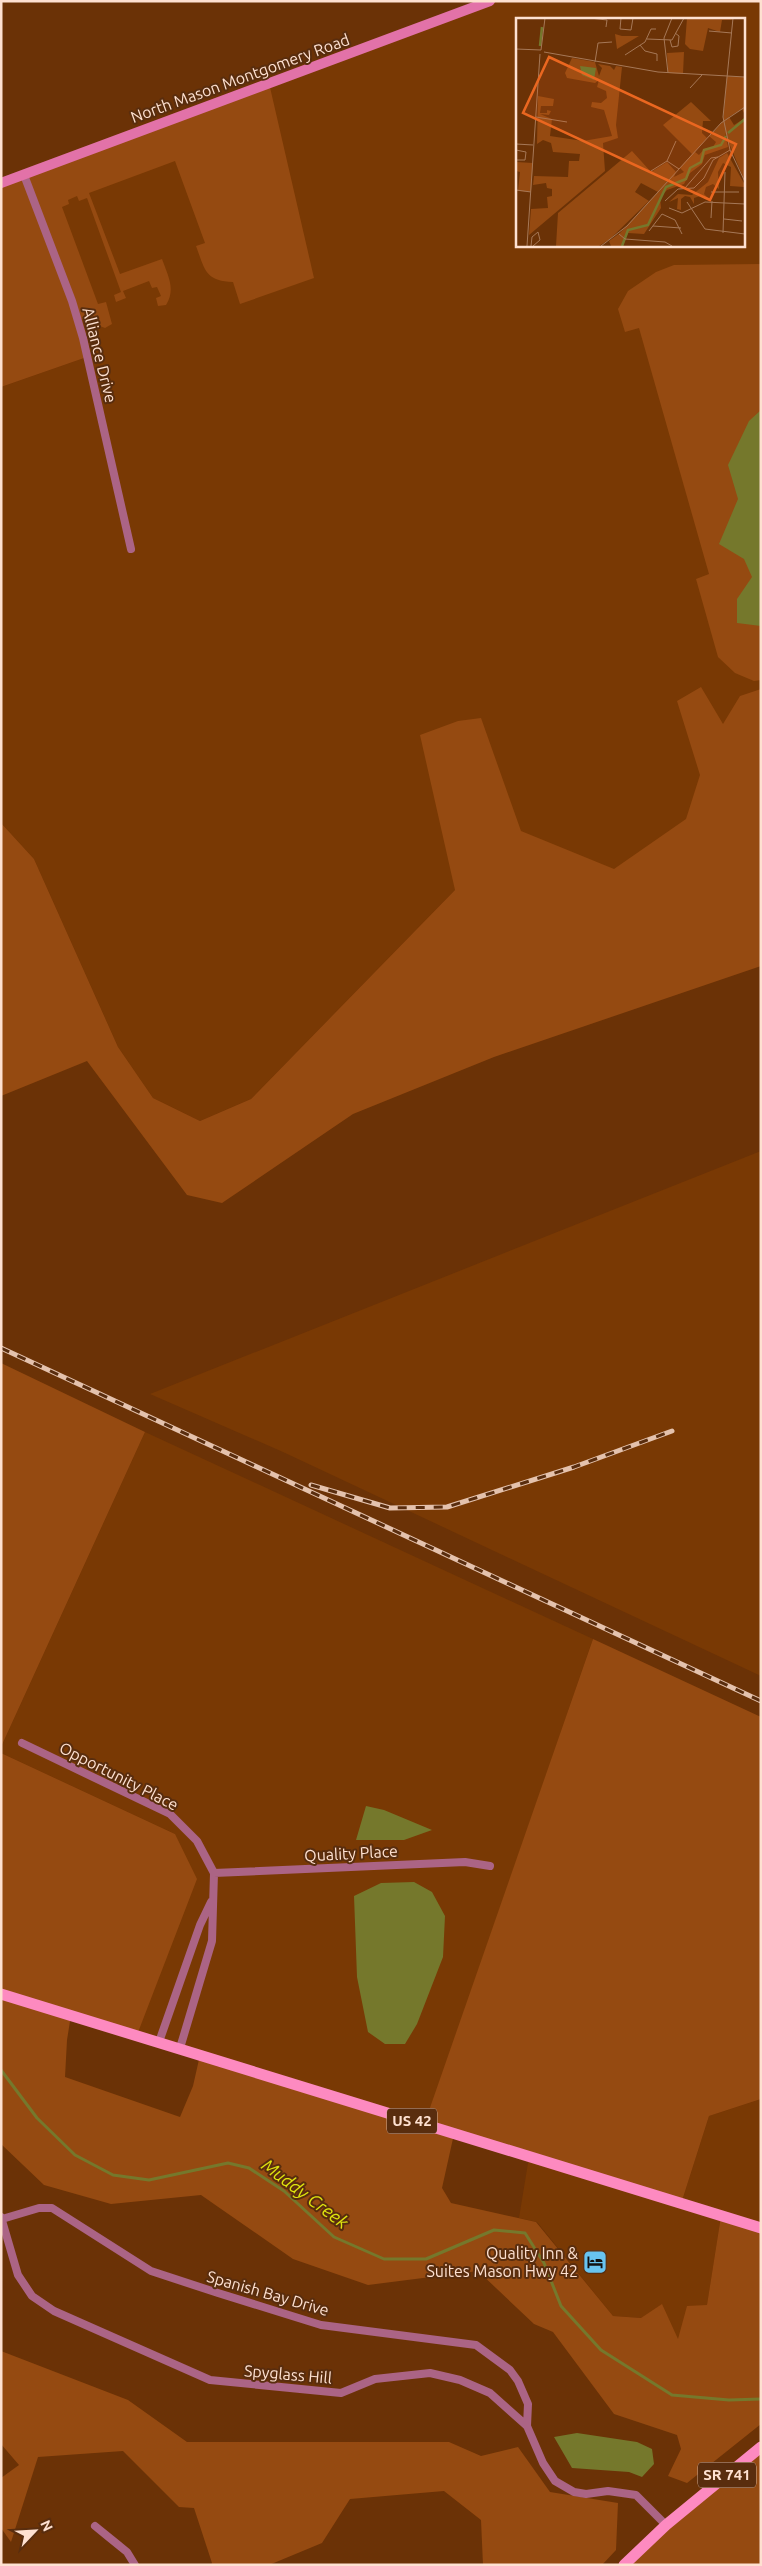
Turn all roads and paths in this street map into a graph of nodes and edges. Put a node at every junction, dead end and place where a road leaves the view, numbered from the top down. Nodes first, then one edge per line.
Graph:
1 (490, 1) edge
2 (24, 175) junction
3 (1, 183) edge
4 (131, 549) dead end
5 (22, 1743) dead end
6 (490, 1866) dead end
7 (214, 1873) junction
8 (213, 1898) junction
9 (1, 1994) edge
10 (159, 2042) junction
11 (180, 2048) junction
12 (2, 2218) edge
13 (761, 2228) edge
14 (527, 2426) junction
15 (761, 2447) edge
16 (666, 2525) junction
17 (95, 2526) dead end
18 (135, 2565) edge
19 (624, 2565) edge

1 - 2 main road, North Mason Montgomery Road
2 - 3 main road, North Mason Montgomery Road
2 - 4 street, Alliance Drive
5 - 7 street, Opportunity Place
6 - 7 street, Quality Place
7 - 8 street
8 - 10 street
8 - 11 street
9 - 10 main road, US 42
10 - 11 main road, US 42
11 - 13 main road, US 42
12 - 14 street, Spanish Bay Drive
12 - 14 street, Spyglass Hill
14 - 16 street, Spyglass Hill
15 - 16 main road, SR 741
16 - 19 main road, SR 741
17 - 18 street

